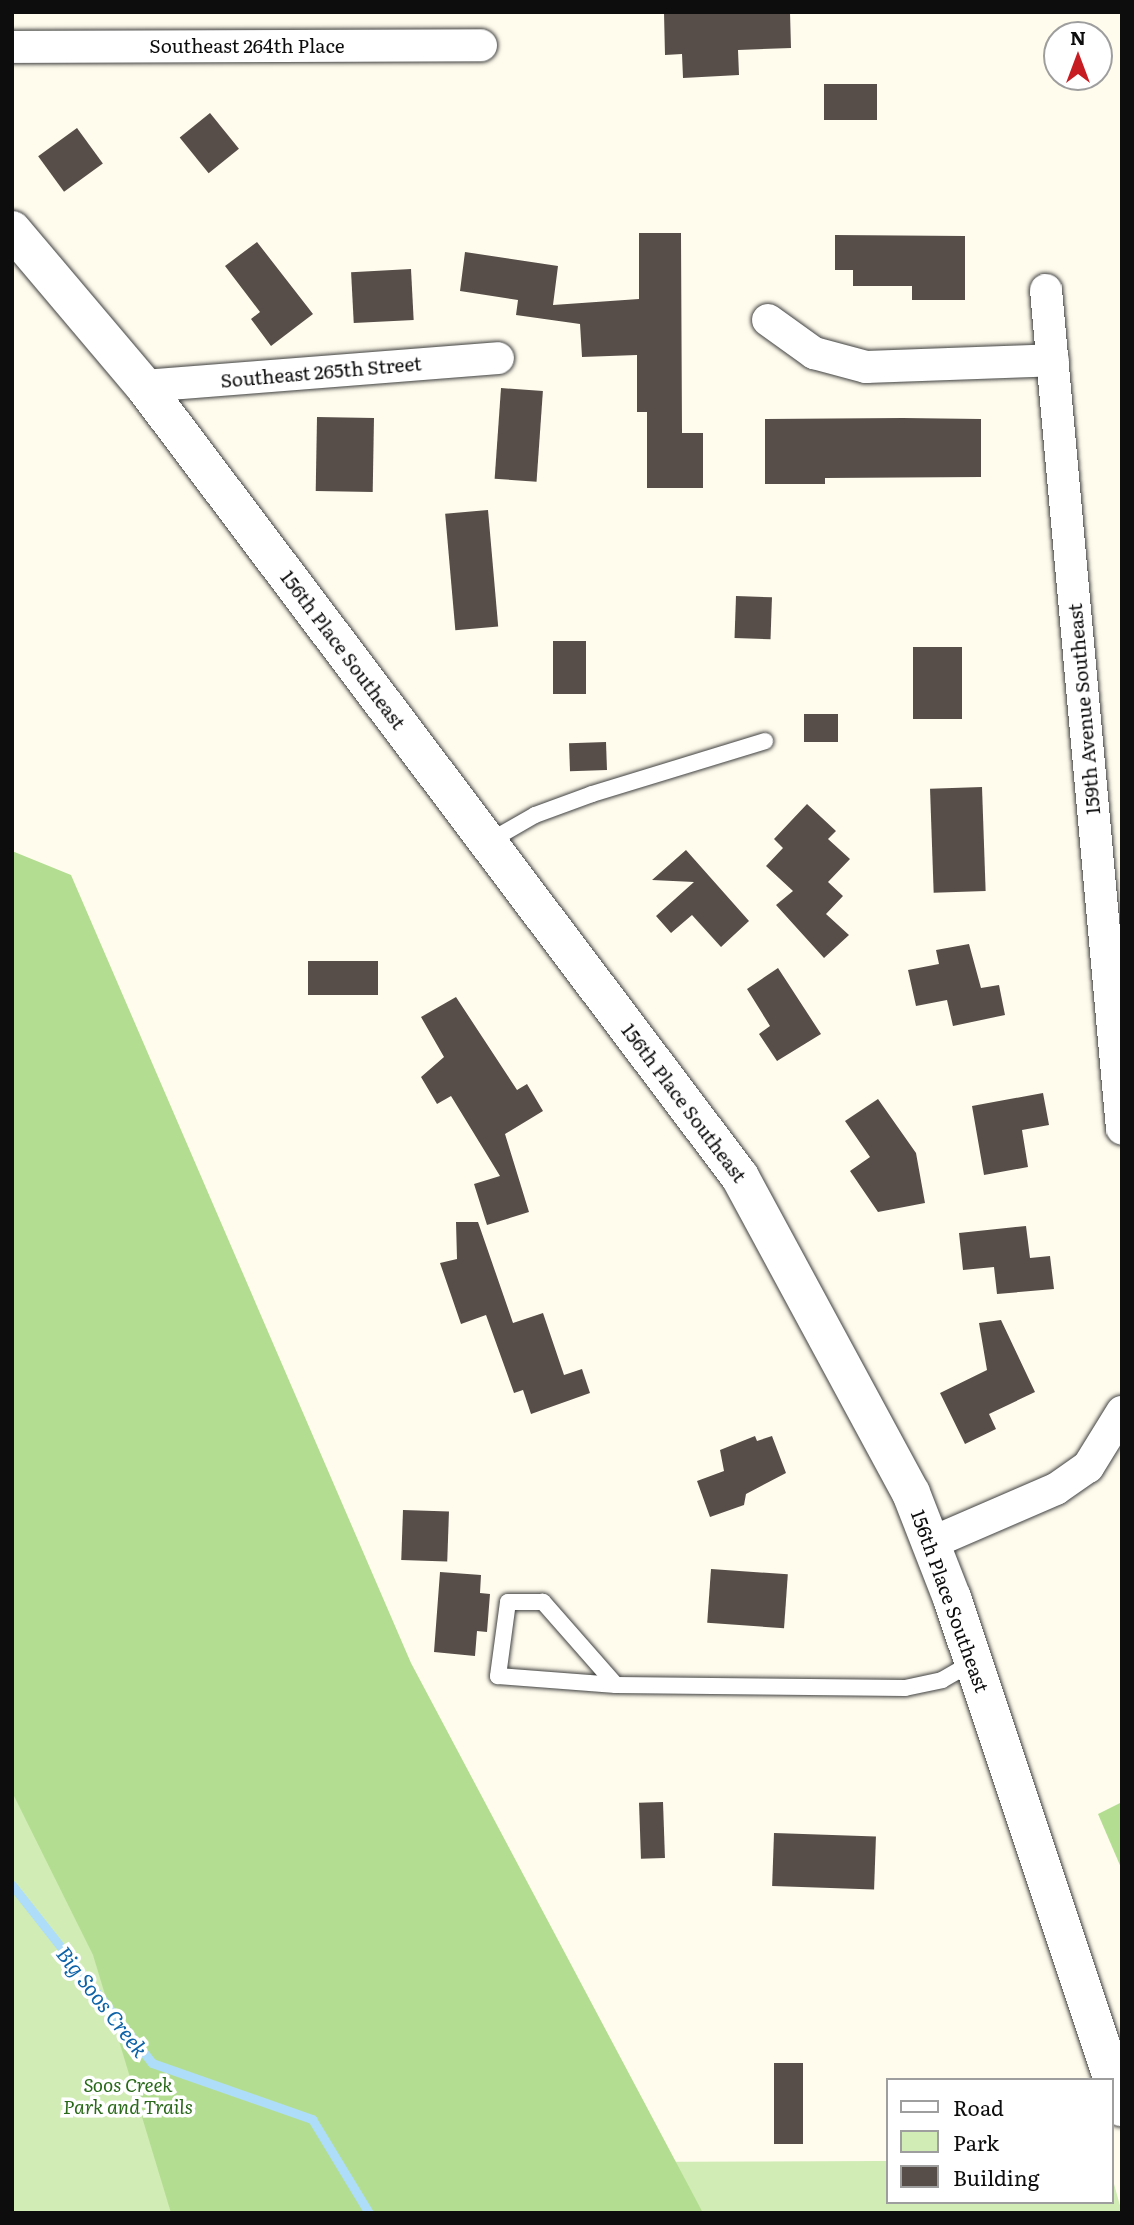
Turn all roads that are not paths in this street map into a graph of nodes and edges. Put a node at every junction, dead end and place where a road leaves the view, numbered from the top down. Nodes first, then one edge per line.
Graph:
1 (481, 46) dead end
2 (12, 47) edge
3 (12, 230) edge
4 (1046, 290) dead end
5 (768, 320) dead end
6 (498, 358) dead end
7 (1053, 360) junction
8 (144, 386) junction
9 (765, 741) dead end
10 (488, 842) junction
11 (1122, 1129) edge
12 (1122, 1412) edge
13 (931, 1543) junction
14 (973, 1662) junction
15 (616, 1685) junction
16 (1112, 2078) edge
17 (1113, 2080) edge
18 (1122, 2107) edge

1 - 2 street, Southeast 264th Place
3 - 8 street, 156th Place Southeast
4 - 7 street, 159th Avenue Southeast
5 - 7 street
6 - 8 street, Southeast 265th Street
7 - 11 street, 159th Avenue Southeast
8 - 10 street, 156th Place Southeast
9 - 10 lane
10 - 13 street, 156th Place Southeast
12 - 13 street
13 - 14 street, 156th Place Southeast
14 - 15 lane
14 - 16 street, 156th Place Southeast
15 - 15 lane
17 - 18 street, 156th Place Southeast

